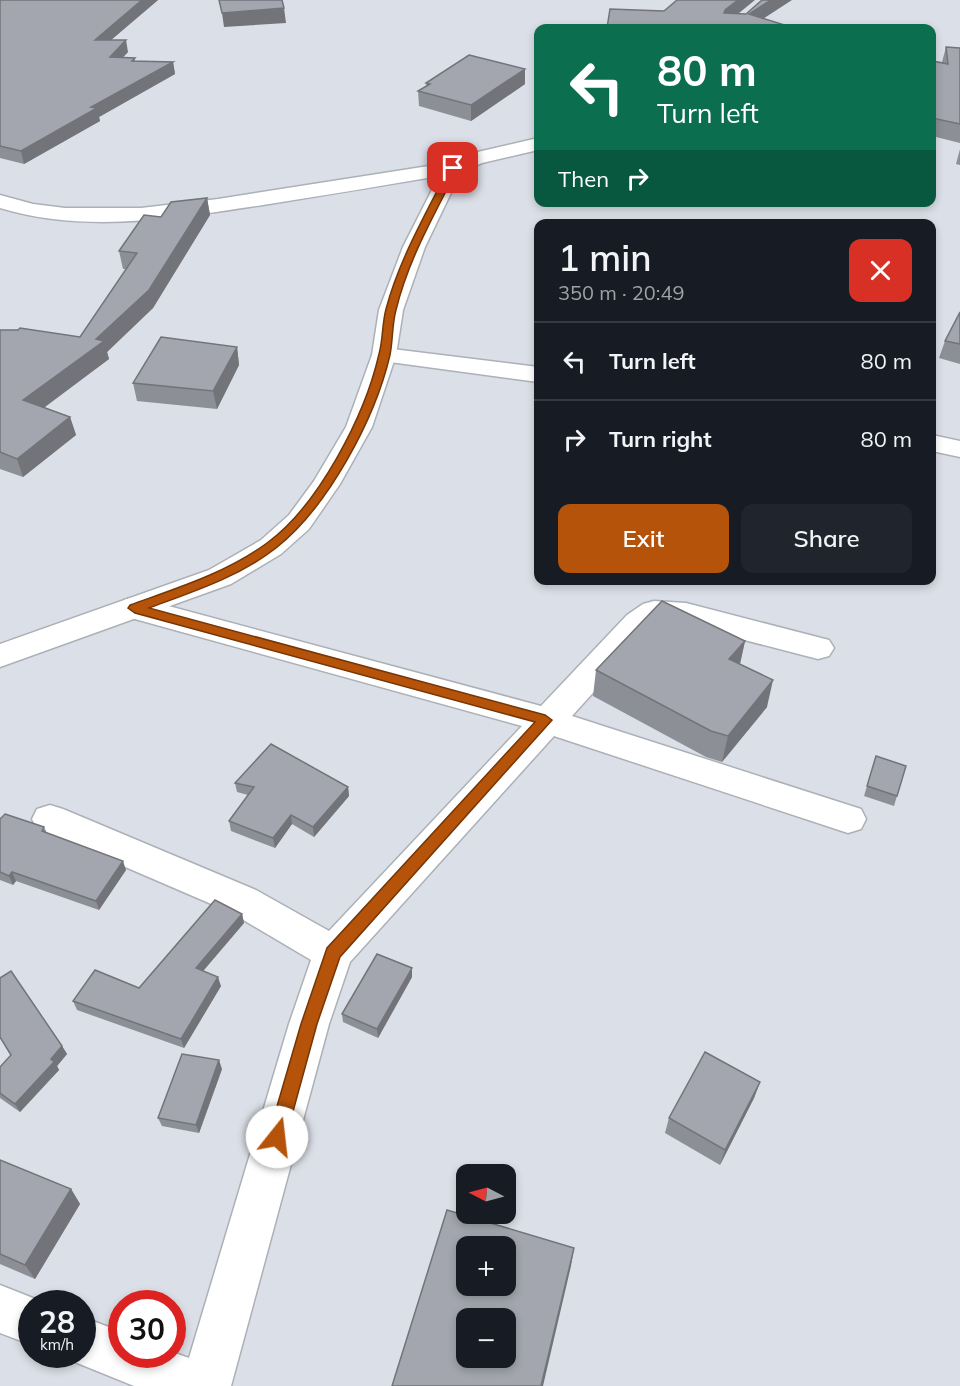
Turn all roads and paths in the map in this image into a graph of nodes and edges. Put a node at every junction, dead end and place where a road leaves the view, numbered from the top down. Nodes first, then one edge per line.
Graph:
1 (534, 145) edge
2 (453, 168) junction
3 (0, 201) edge
4 (384, 355) junction
5 (534, 374) edge
6 (936, 445) edge
7 (960, 449) edge
8 (135, 608) junction
9 (818, 648) dead end
10 (0, 656) edge
11 (545, 720) junction
12 (50, 819) dead end
13 (848, 819) dead end
14 (333, 953) junction
15 (0, 1309) edge
16 (18, 1316) edge
17 (96, 1346) edge
18 (197, 1386) edge
19 (206, 1386) edge

1 - 2 street
2 - 3 street
2 - 4 street
4 - 5 street
4 - 8 street
6 - 7 street
8 - 10 street
8 - 11 street
9 - 11 street
11 - 13 street
11 - 14 street
12 - 14 street
14 - 19 street
15 - 16 street
17 - 18 street

